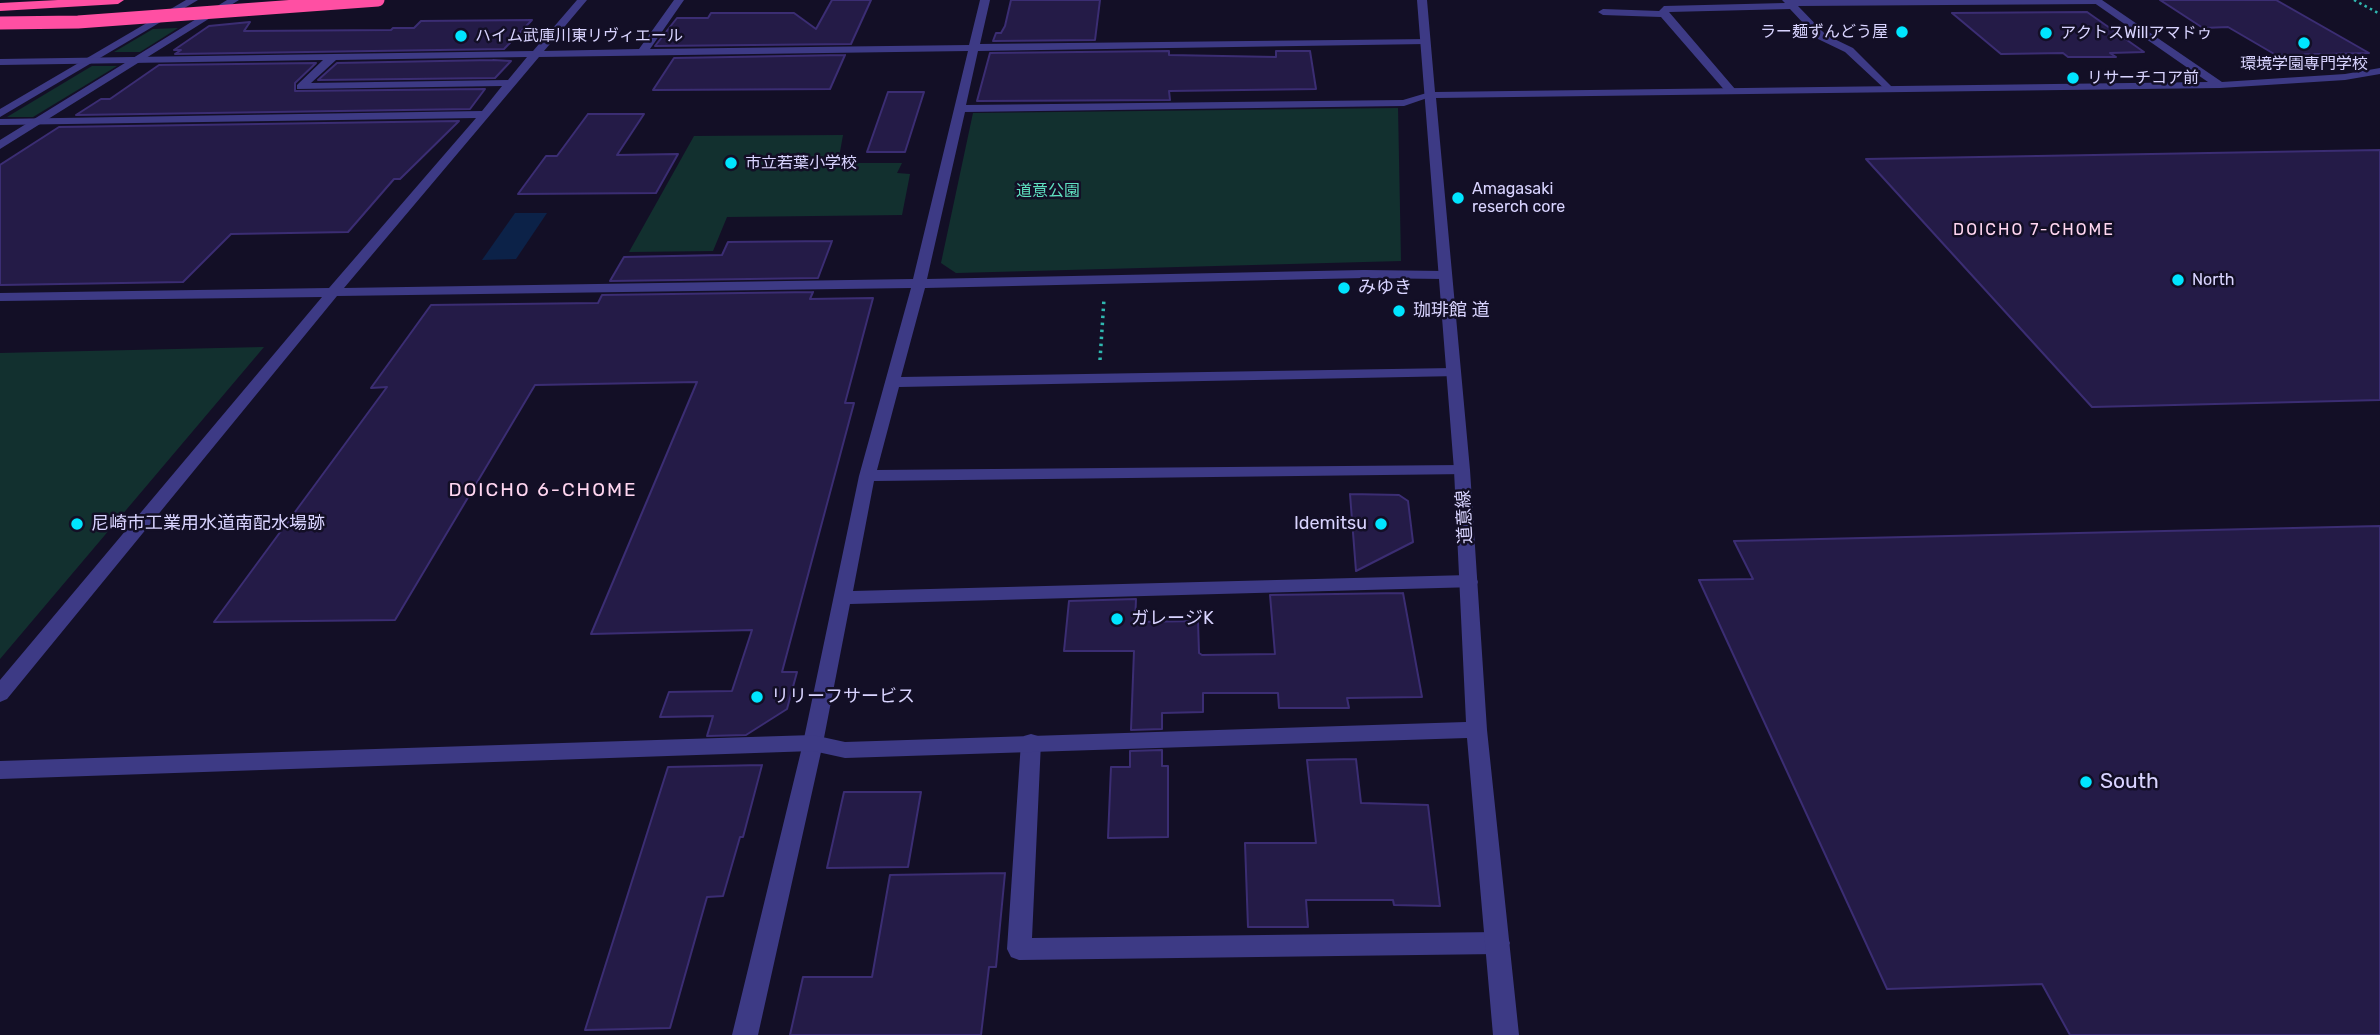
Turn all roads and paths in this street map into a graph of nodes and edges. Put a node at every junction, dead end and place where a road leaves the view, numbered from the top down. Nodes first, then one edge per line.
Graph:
1 (118, 0) edge
2 (192, 0) edge
3 (234, 0) edge
4 (268, 0) edge
5 (378, 0) edge
6 (582, 0) edge
7 (679, 0) edge
8 (985, 0) edge
9 (1422, 0) edge
10 (2354, 0) edge
11 (2096, 1) edge
12 (1790, 3) edge
13 (0, 7) edge
14 (1603, 12) dead end
15 (1664, 14) junction
16 (2380, 15) edge
17 (0, 22) edge
18 (1426, 41) junction
19 (974, 46) junction
20 (643, 51) junction
21 (537, 52) junction
22 (335, 55) junction
23 (142, 58) junction
24 (93, 59) junction
25 (0, 62) edge
26 (2380, 71) edge
27 (509, 83) junction
28 (2220, 85) junction
29 (1888, 89) junction
30 (1731, 91) junction
31 (1430, 95) junction
32 (959, 109) junction
33 (0, 114) edge
34 (483, 114) junction
35 (0, 122) edge
36 (38, 122) junction
37 (0, 145) edge
38 (1444, 275) junction
39 (1105, 281) junction
40 (919, 283) junction
41 (333, 292) junction
42 (0, 297) edge
43 (1453, 373) junction
44 (1099, 379) junction
45 (892, 382) junction
46 (1462, 470) junction
47 (867, 476) junction
48 (1469, 582) junction
49 (842, 598) junction
50 (0, 694) edge
51 (1478, 730) junction
52 (1031, 742) junction
53 (813, 743) junction
54 (0, 769) edge
55 (1498, 943) junction
56 (745, 1035) edge
57 (1506, 1035) edge

1 - 13 highway
2 - 24 street
3 - 23 street
4 - 17 highway, bridge
5 - 17 highway, bridge
6 - 21 street
7 - 20 street
8 - 19 street
9 - 18 street, 道意線
10 - 16 path
11 - 12 street
11 - 28 street
12 - 15 street
12 - 29 street
14 - 15 street
15 - 30 street
18 - 19 street
18 - 31 street, 道意線
19 - 20 street
19 - 32 street
20 - 21 street
21 - 22 street
21 - 27 street
22 - 23 street
22 - 27 street
23 - 24 street
23 - 36 street
24 - 25 street
24 - 33 street
26 - 28 street
27 - 34 street
28 - 29 street
29 - 30 street
30 - 31 street
31 - 32 street
31 - 38 street, 道意線
32 - 40 street
34 - 36 street
34 - 41 street
35 - 36 street
36 - 37 street
38 - 39 street
38 - 43 street, 道意線
39 - 40 street
39 - 44 path
40 - 41 street
40 - 45 street
41 - 42 street
41 - 50 street
43 - 44 street
43 - 46 street, 道意線
44 - 45 street
45 - 47 street
46 - 47 street
46 - 48 street, 道意線
47 - 49 street
48 - 49 street
48 - 51 street, 道意線
49 - 53 street
51 - 52 street
51 - 55 street, 道意線
52 - 53 street
52 - 55 street
53 - 54 street
53 - 56 street
55 - 57 street, 道意線

